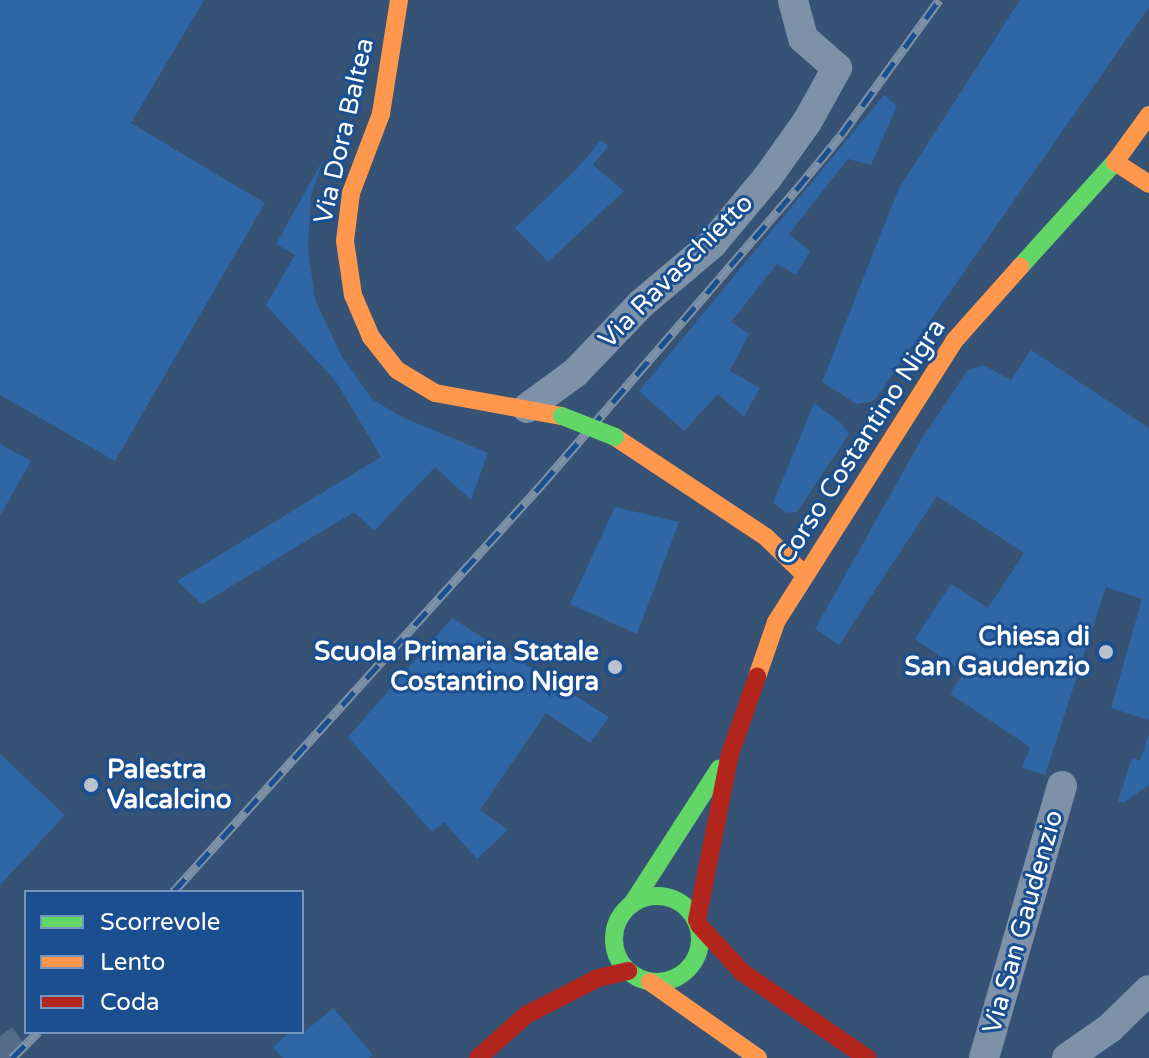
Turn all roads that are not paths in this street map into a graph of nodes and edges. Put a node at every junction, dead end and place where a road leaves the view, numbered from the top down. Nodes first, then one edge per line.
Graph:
1 (399, 0) edge
2 (793, 0) edge
3 (1149, 115) edge
4 (1115, 162) junction
5 (1149, 184) edge
6 (527, 408) junction
7 (805, 575) junction
8 (730, 754) junction
9 (1062, 786) dead end
10 (632, 904) junction
11 (698, 922) junction
12 (615, 932) junction
13 (592, 949) dead end
14 (628, 971) junction
15 (650, 982) junction
16 (546, 983) dead end
17 (1149, 990) edge
18 (526, 1015) junction
19 (478, 1058) edge
20 (758, 1058) edge
21 (867, 1058) edge
22 (984, 1058) edge
23 (1067, 1058) edge

1 - 6 main road, Via Dora Baltea
2 - 6 street, Via Ravaschietto
3 - 4 main road, Corso Costantino Nigra
4 - 5 main road
4 - 7 main road, Corso Costantino Nigra
6 - 7 main road, Via Dora Baltea, bridge
7 - 8 main road, Corso Costantino Nigra
8 - 10 main road, Corso Costantino Nigra
8 - 11 main road, Corso Costantino Nigra
9 - 22 street, Via San Gaudenzio
10 - 11 main road
10 - 12 main road
11 - 15 main road
11 - 21 main road
12 - 13 main road
12 - 14 main road
14 - 15 main road
14 - 18 main road
15 - 20 main road
16 - 18 main road
17 - 23 street
18 - 19 main road

